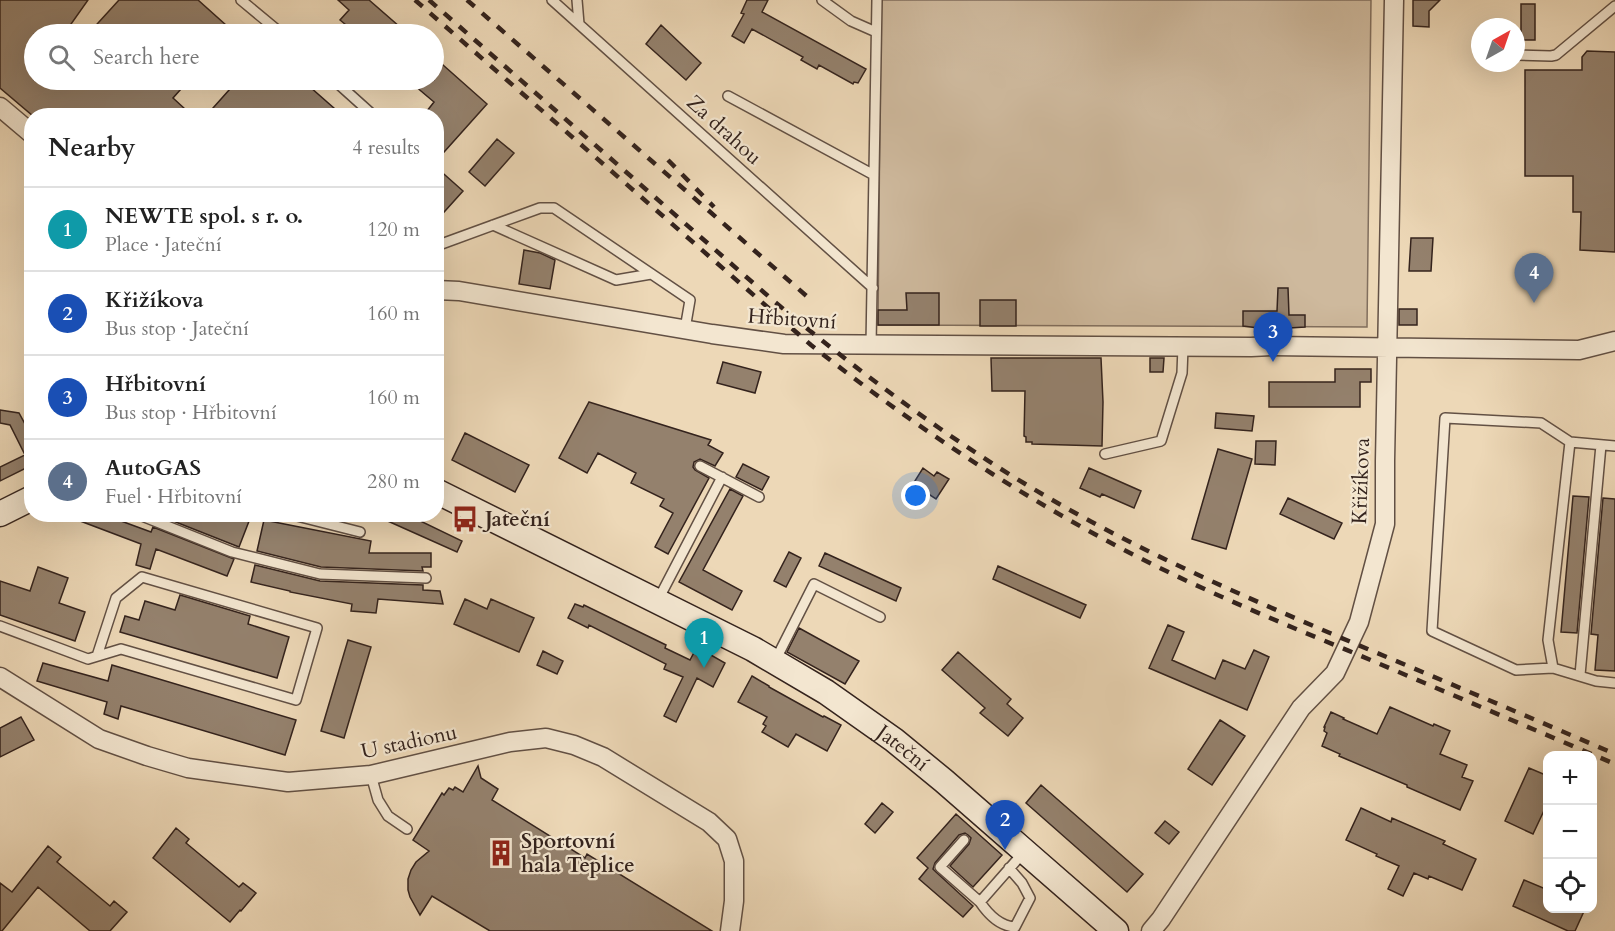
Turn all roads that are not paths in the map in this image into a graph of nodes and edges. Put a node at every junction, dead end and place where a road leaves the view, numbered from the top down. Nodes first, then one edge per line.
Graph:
1 (241, 0) edge
2 (552, 0) edge
3 (577, 0) edge
4 (822, 0) edge
5 (877, 0) edge
6 (1394, 0) edge
7 (1615, 6) edge
8 (270, 24) edge
9 (579, 24) junction
10 (876, 32) junction
11 (1525, 55) edge
12 (345, 90) edge
13 (728, 96) dead end
14 (0, 107) edge
15 (365, 108) edge
16 (24, 127) edge
17 (874, 175) junction
18 (493, 225) junction
19 (444, 243) edge
20 (651, 274) junction
21 (873, 288) junction
22 (444, 290) edge
23 (685, 329) junction
24 (1615, 341) edge
25 (871, 345) junction
26 (1183, 347) junction
27 (1388, 348) junction
28 (1570, 442) junction
29 (1601, 445) junction
30 (1615, 446) edge
31 (1105, 454) dead end
32 (700, 466) dead end
33 (722, 477) junction
34 (444, 495) edge
35 (759, 497) dead end
36 (24, 502) edge
37 (0, 514) edge
38 (157, 522) edge
39 (321, 522) edge
40 (360, 532) dead end
41 (426, 579) dead end
42 (657, 601) junction
43 (880, 617) dead end
44 (0, 626) edge
45 (97, 656) junction
46 (775, 662) junction
47 (1554, 668) junction
48 (1580, 675) junction
49 (0, 677) edge
50 (1615, 682) edge
51 (371, 775) junction
52 (407, 829) dead end
53 (964, 840) dead end
54 (1017, 860) junction
55 (980, 902) junction
56 (730, 931) edge
57 (1116, 931) edge
58 (1152, 931) edge

1 - 8 lane
2 - 9 lane, Za drahou
3 - 9 lane
4 - 10 lane
5 - 10 lane
6 - 27 street, Křižíkova
7 - 11 lane
9 - 21 lane, Za drahou
10 - 17 lane
12 - 15 lane
13 - 17 lane
14 - 16 street
17 - 21 lane
18 - 19 lane
18 - 20 lane
18 - 20 lane
20 - 23 lane
21 - 25 lane
22 - 23 street, Hřbitovní
23 - 25 street, Hřbitovní
24 - 27 street, Hřbitovní
25 - 26 street, Hřbitovní
26 - 27 street, Hřbitovní
26 - 31 lane
27 - 58 street, Křižíkova
28 - 29 lane
28 - 47 lane
28 - 47 lane
29 - 30 lane
29 - 48 lane
32 - 33 lane
33 - 35 lane
33 - 42 lane
34 - 42 main road, Jateční
36 - 37 main road
38 - 41 lane
39 - 40 lane
42 - 46 main road, Jateční
43 - 46 lane
44 - 45 lane
45 - 45 lane
46 - 54 main road, Jateční
47 - 48 lane
48 - 50 lane
49 - 51 street, U stadionu
51 - 52 lane
51 - 56 street, U stadionu
53 - 55 lane
54 - 55 lane
54 - 55 lane
54 - 57 main road, Jateční

